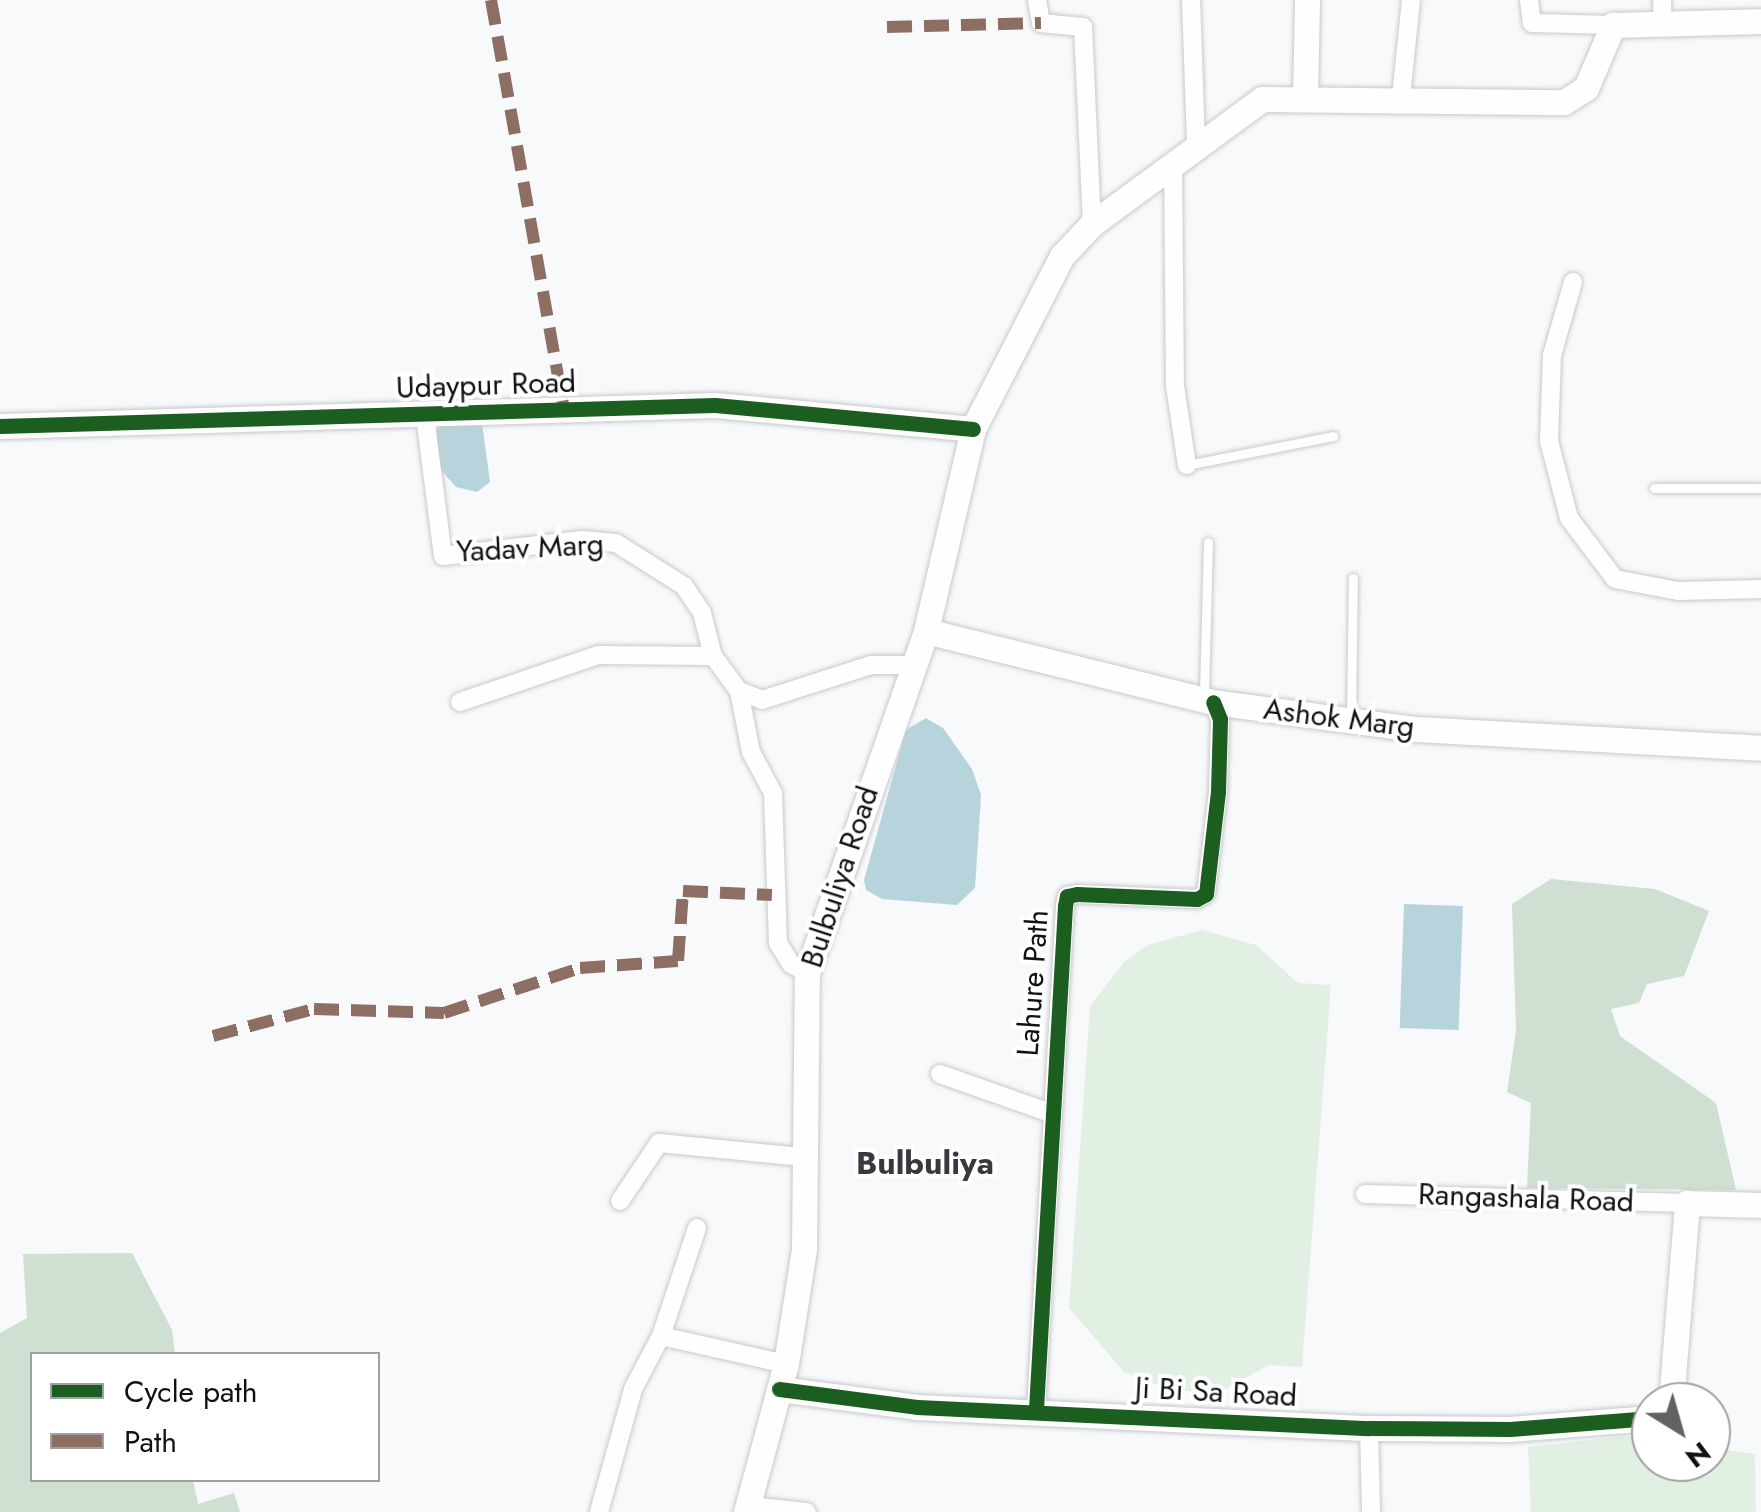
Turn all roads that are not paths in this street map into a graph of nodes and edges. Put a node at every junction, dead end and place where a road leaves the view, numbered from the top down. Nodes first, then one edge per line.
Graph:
1 (1037, 0) edge
2 (1191, 0) edge
3 (1306, 0) edge
4 (1411, 0) edge
5 (1529, 0) edge
6 (1663, 12) edge
7 (1761, 21) edge
8 (1613, 25) junction
9 (1401, 97) junction
10 (1305, 98) junction
11 (1196, 144) junction
12 (1173, 161) junction
13 (1092, 224) junction
14 (1573, 282) dead end
15 (426, 416) junction
16 (0, 426) edge
17 (973, 429) junction
18 (1334, 436) dead end
19 (1187, 465) joint
20 (1654, 488) dead end
21 (1761, 488) edge
22 (1208, 542) dead end
23 (1354, 578) dead end
24 (1761, 589) edge
25 (926, 631) junction
26 (713, 656) junction
27 (910, 665) junction
28 (739, 691) junction
29 (1208, 701) junction
30 (460, 702) dead end
31 (1350, 720) junction
32 (1761, 748) edge
33 (807, 973) junction
34 (940, 1074) dead end
35 (1050, 1113) junction
36 (803, 1157) junction
37 (1365, 1194) dead end
38 (620, 1202) dead end
39 (1687, 1203) junction
40 (1761, 1205) edge
41 (698, 1228) dead end
42 (662, 1336) junction
43 (786, 1364) junction
44 (1672, 1382) edge
45 (779, 1389) junction
46 (1036, 1409) junction
47 (1631, 1420) edge
48 (1369, 1428) junction
49 (747, 1509) edge
50 (598, 1512) edge
51 (807, 1512) edge
52 (1370, 1512) edge

1 - 13 street
2 - 11 street
3 - 10 street
4 - 9 street
5 - 8 street
6 - 7 street
6 - 8 street
8 - 9 street, Bulbuliya Road
9 - 10 street, Bulbuliya Road
10 - 11 street, Bulbuliya Road
11 - 12 street, Bulbuliya Road
12 - 13 street, Bulbuliya Road
12 - 19 street
13 - 17 street, Bulbuliya Road
14 - 24 street
15 - 16 street, Udaypur Road
15 - 17 street, Udaypur Road
15 - 26 street, Yadav Marg
17 - 25 street, Bulbuliya Road
18 - 19 lane
20 - 21 lane
22 - 29 lane
23 - 31 lane
25 - 27 street, Bulbuliya Road
25 - 29 street, Ashok Marg
26 - 28 street, Yadav Marg
26 - 30 street
27 - 28 street
27 - 33 street, Bulbuliya Road
28 - 33 street
29 - 31 street, Ashok Marg
29 - 35 street, Lahure Path
31 - 32 street, Ashok Marg
33 - 36 street, Bulbuliya Road
34 - 35 street
35 - 46 street, Lahure Path
36 - 38 street
36 - 43 street, Bulbuliya Road
37 - 39 street, Rangashala Road
39 - 40 street
39 - 44 street
41 - 42 street
42 - 43 street
42 - 50 street
43 - 45 street, Bulbuliya Road
45 - 46 street, Ji Bi Sa Road
45 - 49 street, Bulbuliya Road
46 - 48 street, Ji Bi Sa Road
47 - 48 street, Ji Bi Sa Road
48 - 52 street
49 - 51 street

